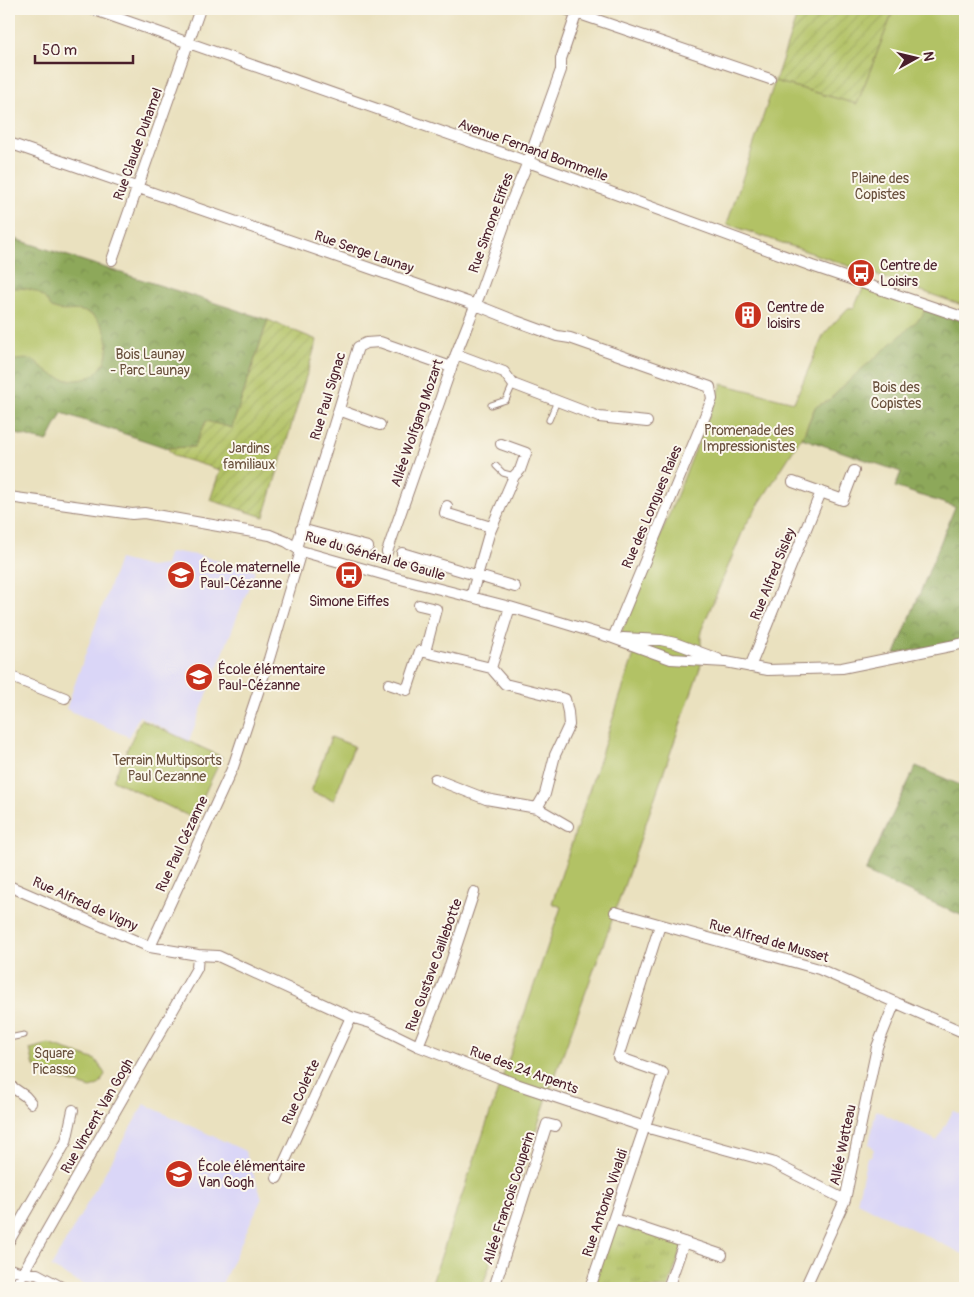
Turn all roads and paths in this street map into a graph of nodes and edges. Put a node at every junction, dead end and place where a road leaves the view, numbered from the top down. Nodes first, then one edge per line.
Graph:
1 (92, 9) edge
2 (200, 9) edge
3 (565, 9) edge
4 (577, 11) edge
5 (188, 44) junction
6 (770, 79) dead end
7 (9, 143) edge
8 (528, 162) junction
9 (136, 188) junction
10 (112, 260) dead end
11 (476, 305) junction
12 (965, 318) edge
13 (456, 354) junction
14 (451, 367) junction
15 (513, 384) junction
16 (710, 387) joint
17 (557, 401) junction
18 (491, 405) dead end
19 (338, 410) junction
20 (549, 420) dead end
21 (647, 422) dead end
22 (380, 425) dead end
23 (501, 444) dead end
24 (496, 466) dead end
25 (854, 471) dead end
26 (514, 476) junction
27 (793, 482) dead end
28 (821, 492) junction
29 (9, 498) edge
30 (447, 506) dead end
31 (491, 527) junction
32 (301, 529) junction
33 (368, 547) dead end
34 (298, 549) junction
35 (387, 552) dead end
36 (402, 553) dead end
37 (478, 576) junction
38 (516, 588) dead end
39 (470, 597) junction
40 (420, 605) dead end
41 (510, 608) junction
42 (613, 638) junction
43 (965, 643) edge
44 (425, 652) junction
45 (726, 662) junction
46 (750, 667) junction
47 (491, 668) junction
48 (9, 676) edge
49 (390, 684) dead end
50 (65, 698) dead end
51 (434, 779) dead end
52 (538, 808) junction
53 (568, 826) dead end
54 (9, 886) edge
55 (474, 892) dead end
56 (615, 912) dead end
57 (660, 925) junction
58 (150, 947) junction
59 (198, 955) junction
60 (895, 1002) junction
61 (351, 1017) junction
62 (965, 1033) edge
63 (24, 1036) dead end
64 (9, 1038) edge
65 (418, 1046) junction
66 (9, 1085) edge
67 (31, 1103) dead end
68 (73, 1110) dead end
69 (555, 1126) dead end
70 (646, 1127) junction
71 (277, 1178) dead end
72 (845, 1200) junction
73 (615, 1219) junction
74 (9, 1241) edge
75 (684, 1242) junction
76 (722, 1255) dead end
77 (9, 1269) edge
78 (23, 1273) junction
79 (15, 1288) edge
80 (64, 1288) edge
81 (494, 1288) edge
82 (590, 1288) edge
83 (668, 1288) edge
84 (805, 1288) edge

1 - 5 street, Avenue Fernand Bommelle
2 - 5 street, Rue Claude Duhamel
3 - 4 street
4 - 6 street
4 - 8 street, Rue Simone Eiffes
5 - 8 street, Avenue Fernand Bommelle
5 - 9 street, Rue Claude Duhamel
7 - 9 street, Rue Serge Launay
8 - 11 street, Rue Simone Eiffes
8 - 12 street, Avenue Fernand Bommelle
9 - 10 street, Rue Claude Duhamel
9 - 11 street, Rue Serge Launay
11 - 13 street, Allée Wolfgang Mozart
11 - 16 street, Rue Serge Launay
13 - 14 street, Allée Wolfgang Mozart
13 - 15 street
14 - 19 street, Rue Paul Signac
14 - 35 street, Allée Wolfgang Mozart
15 - 17 street
15 - 18 lane
16 - 42 street, Rue des Longues Raies
17 - 20 lane
17 - 21 street
19 - 22 street
19 - 32 street, Rue Paul Signac
23 - 26 street
24 - 26 lane
25 - 28 street
26 - 31 street
27 - 28 street
28 - 46 street, Rue Alfred Sisley
29 - 34 street, Rue du Général de Gaulle
30 - 31 street
31 - 37 street
32 - 33 street
32 - 34 street, Rue Paul Signac
34 - 39 street, Rue du Général de Gaulle
34 - 58 street, Rue Paul Cézanne
36 - 37 street
37 - 38 street
37 - 39 street
39 - 41 street, Rue du Général de Gaulle
40 - 44 street
41 - 42 street, Rue du Général de Gaulle
41 - 47 street
42 - 45 street, Rue du Général de Gaulle
42 - 45 street, Rue du Général de Gaulle
43 - 46 street, Rue du Général de Gaulle
44 - 47 street
44 - 49 street
45 - 46 street, Rue du Général de Gaulle
47 - 52 street
48 - 50 street
51 - 52 street
52 - 53 street
54 - 58 street, Rue Alfred de Vigny
55 - 65 street, Rue Gustave Caillebotte
56 - 57 street, Rue Alfred de Musset
57 - 60 street, Rue Alfred de Musset
57 - 70 street, Rue Antonio Vivaldi
58 - 59 street, Rue Alfred de Vigny
59 - 61 street, Rue des 24 Arpents
59 - 78 street, Rue Vincent Van Gogh
60 - 62 street, Rue Alfred de Musset
60 - 72 street, Allée Watteau
61 - 65 street, Rue des 24 Arpents
61 - 71 street, Rue Colette
63 - 64 lane
65 - 70 street, Rue des 24 Arpents
66 - 67 street
68 - 74 street
69 - 81 street, Allée François Couperin
70 - 72 street, Rue des 24 Arpents
70 - 73 street, Rue Antonio Vivaldi
72 - 84 street, Allée Watteau
73 - 75 street
73 - 82 street, Rue Antonio Vivaldi
75 - 76 street
75 - 83 street
77 - 78 street
78 - 79 street, Rue Vincent Van Gogh
78 - 80 street

